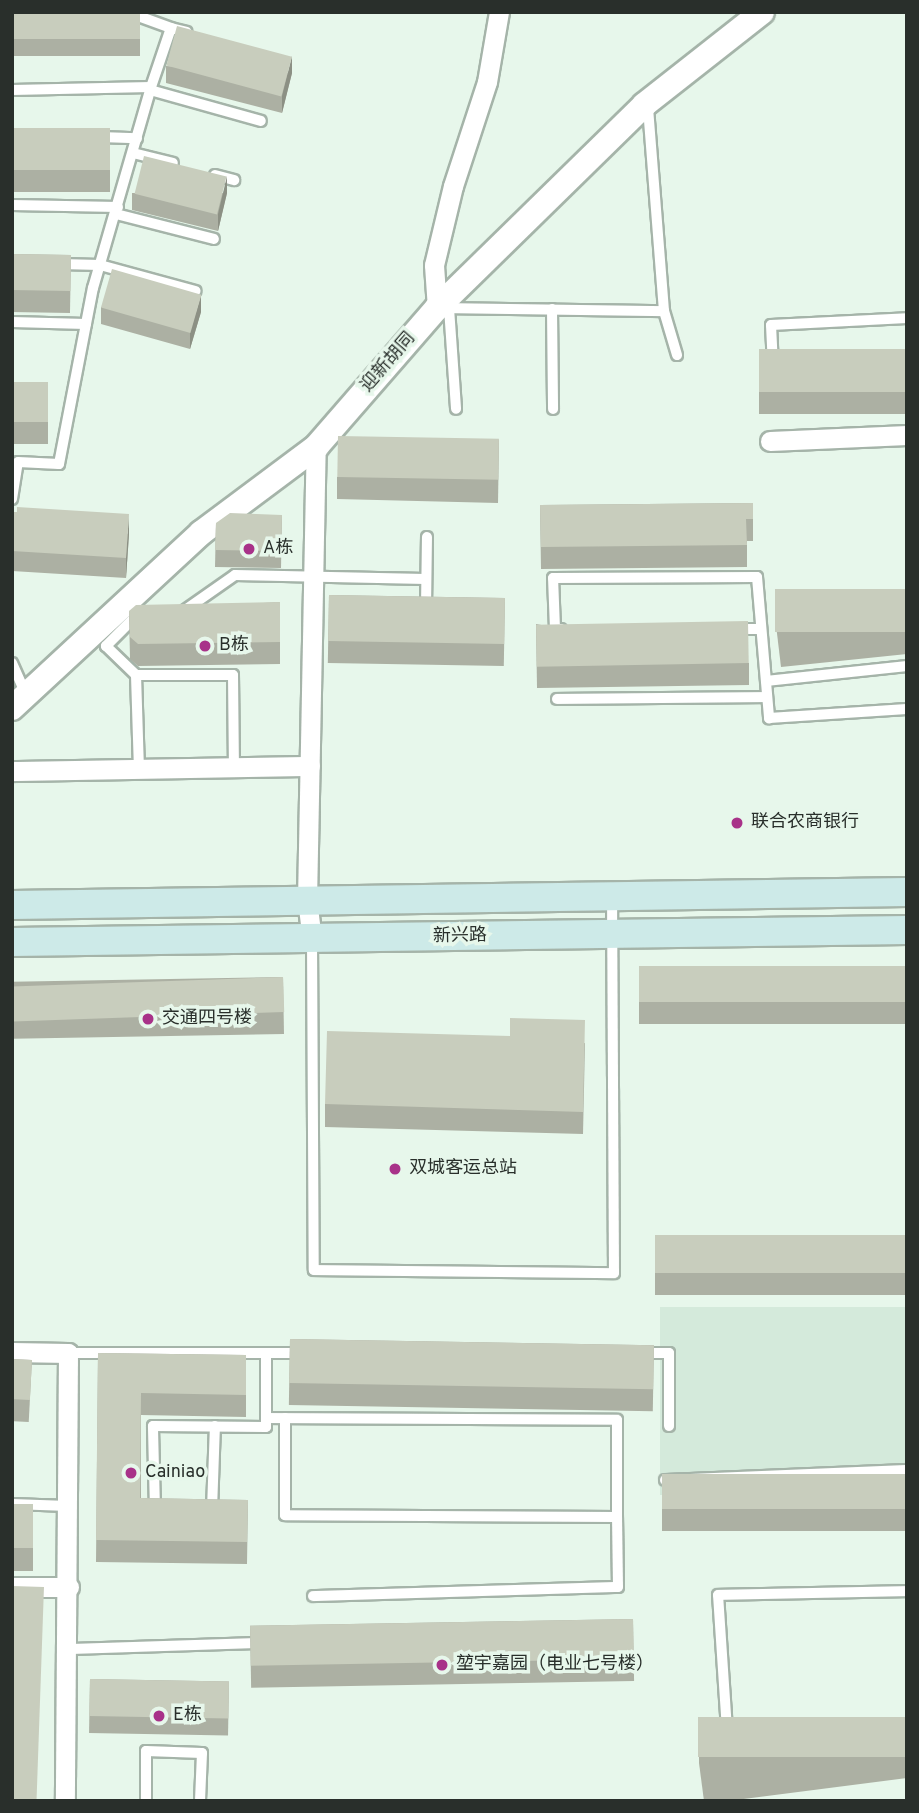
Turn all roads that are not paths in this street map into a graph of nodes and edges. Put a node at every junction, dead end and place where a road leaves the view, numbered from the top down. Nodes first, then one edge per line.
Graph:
1 (127, 12) edge
2 (499, 12) edge
3 (762, 12) edge
4 (171, 28) junction
5 (197, 35) edge
6 (150, 88) junction
7 (12, 90) edge
8 (647, 102) junction
9 (261, 121) dead end
10 (82, 137) edge
11 (137, 138) junction
12 (133, 153) junction
13 (184, 166) edge
14 (209, 173) edge
15 (234, 180) dead end
16 (12, 205) edge
17 (117, 210) junction
18 (214, 239) dead end
19 (50, 264) edge
20 (100, 265) junction
21 (196, 292) edge
22 (443, 308) junction
23 (552, 309) junction
24 (664, 311) junction
25 (907, 318) edge
26 (12, 322) edge
27 (86, 324) junction
28 (677, 355) dead end
29 (787, 365) edge
30 (456, 409) dead end
31 (552, 409) dead end
32 (907, 435) edge
33 (770, 441) dead end
34 (316, 447) junction
35 (15, 462) edge
36 (12, 499) edge
37 (426, 537) dead end
38 (314, 576) junction
39 (426, 579) junction
40 (132, 608) junction
41 (426, 608) edge
42 (150, 615) edge
43 (177, 616) edge
44 (568, 629) edge
45 (720, 629) edge
46 (761, 629) junction
47 (12, 663) edge
48 (907, 666) edge
49 (136, 675) junction
50 (766, 681) junction
51 (767, 697) junction
52 (557, 699) dead end
53 (19, 702) edge
54 (907, 709) edge
55 (310, 765) junction
56 (234, 767) junction
57 (139, 769) junction
58 (12, 771) edge
59 (907, 892) edge
60 (611, 897) junction
61 (307, 901) junction
62 (12, 905) edge
63 (907, 930) edge
64 (613, 934) junction
65 (312, 940) junction
66 (12, 942) edge
67 (12, 1352) edge
68 (68, 1353) junction
69 (266, 1353) junction
70 (322, 1353) edge
71 (627, 1353) edge
72 (266, 1418) junction
73 (285, 1418) junction
74 (215, 1426) junction
75 (669, 1426) dead end
76 (907, 1470) edge
77 (665, 1480) edge
78 (12, 1504) edge
79 (69, 1506) junction
80 (165, 1510) edge
81 (202, 1510) edge
82 (617, 1517) junction
83 (12, 1587) edge
84 (69, 1587) junction
85 (907, 1591) edge
86 (313, 1596) dead end
87 (277, 1642) edge
88 (68, 1649) junction
89 (742, 1743) edge
90 (65, 1801) edge
91 (146, 1801) edge
92 (200, 1801) edge

1 - 4 lane
2 - 22 street
3 - 8 street, 迎新胡同
4 - 5 lane
4 - 6 lane
6 - 7 lane
6 - 9 lane
6 - 11 lane
8 - 22 street, 迎新胡同
8 - 24 lane
10 - 11 lane
11 - 12 lane
12 - 13 lane
12 - 17 lane
14 - 15 lane
16 - 17 lane
17 - 18 lane
17 - 20 lane
19 - 20 lane
20 - 21 lane
20 - 27 lane
22 - 23 lane
22 - 30 lane
22 - 34 street, 迎新胡同
23 - 24 lane
23 - 31 lane
24 - 28 lane
25 - 29 lane
26 - 27 lane
27 - 35 lane
32 - 33 street
34 - 38 street
34 - 40 street, 迎新胡同
35 - 36 lane
37 - 39 lane
38 - 39 lane
38 - 43 lane
38 - 55 street
39 - 41 lane
40 - 42 lane
40 - 49 lane
40 - 53 street, 迎新胡同
44 - 46 lane
45 - 46 lane
46 - 50 lane
47 - 53 lane
48 - 50 lane
49 - 56 lane
49 - 57 lane
50 - 51 lane
51 - 52 lane
51 - 54 lane
55 - 56 street
55 - 61 street
56 - 57 street
57 - 58 street
59 - 60 main road
60 - 61 main road
60 - 64 lane
61 - 62 main road
61 - 65 street
63 - 64 main road, 新兴路
64 - 65 main road, 新兴路
64 - 65 lane
65 - 66 main road, 新兴路
67 - 68 street
68 - 69 lane
68 - 79 street
69 - 70 lane
69 - 72 lane
71 - 75 lane
72 - 73 lane
72 - 74 lane
73 - 82 lane
73 - 82 lane
74 - 80 lane
74 - 81 lane
76 - 77 lane
78 - 79 lane
79 - 84 street
82 - 86 lane
83 - 84 street
84 - 88 street
85 - 89 lane
87 - 88 lane
88 - 90 street
91 - 92 lane

